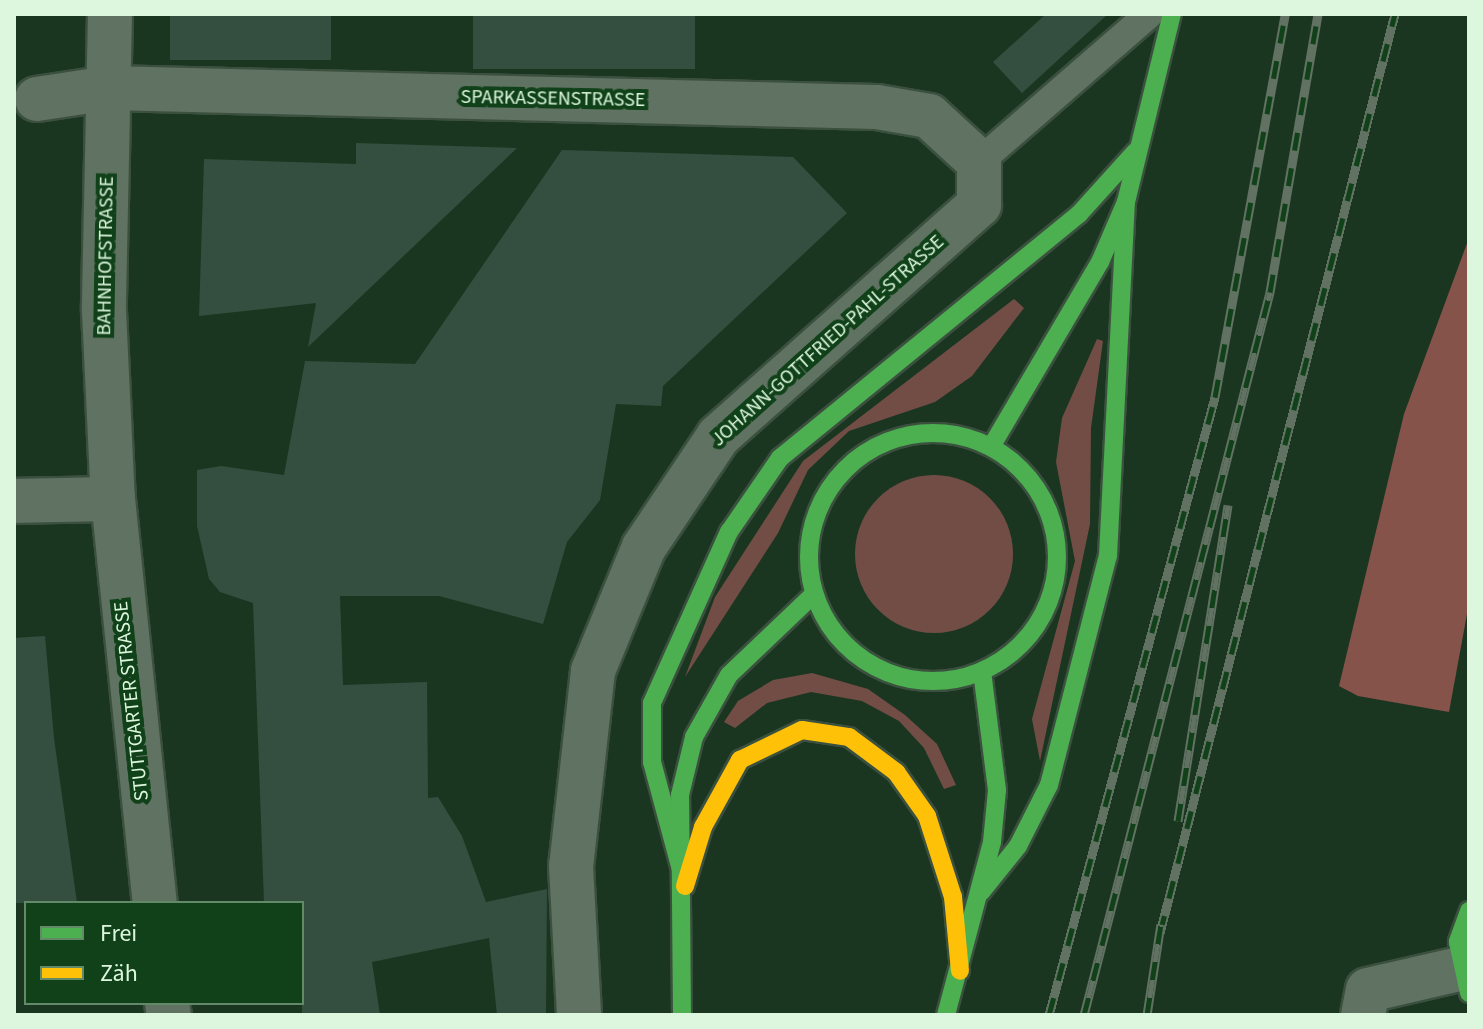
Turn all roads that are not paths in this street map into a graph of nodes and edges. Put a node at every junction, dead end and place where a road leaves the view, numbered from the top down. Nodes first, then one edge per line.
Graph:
1 (110, 14) edge
2 (1149, 14) edge
3 (1172, 14) edge
4 (109, 88) junction
5 (37, 99) dead end
6 (1135, 152) junction
7 (979, 162) junction
8 (1126, 202) junction
9 (991, 447) junction
10 (113, 499) junction
11 (14, 501) edge
12 (814, 594) junction
13 (982, 672) junction
14 (681, 870) junction
15 (981, 892) junction
16 (681, 899) junction
17 (155, 901) edge
18 (1469, 911) edge
19 (960, 971) junction
20 (1464, 981) edge
21 (579, 1015) edge
22 (682, 1015) edge
23 (946, 1015) edge
24 (1363, 1015) edge

1 - 4 street, BAHNHOFSTRASSE
2 - 7 lane
3 - 6 main road
4 - 5 street, SPARKASSENSTRASSE
4 - 7 street, SPARKASSENSTRASSE
4 - 10 street, BAHNHOFSTRASSE
6 - 8 main road
6 - 14 main road
7 - 21 street, JOHANN-GOTTFRIED-PAHL-STRASSE
8 - 9 main road
8 - 15 main road
9 - 12 main road
9 - 13 main road
10 - 11 street
10 - 17 street, STUTTGARTER STRASSE
12 - 13 main road
12 - 14 main road
13 - 15 main road
14 - 16 main road
15 - 19 main road
16 - 19 main road
16 - 22 main road
18 - 20 main road
19 - 23 main road
20 - 24 street

